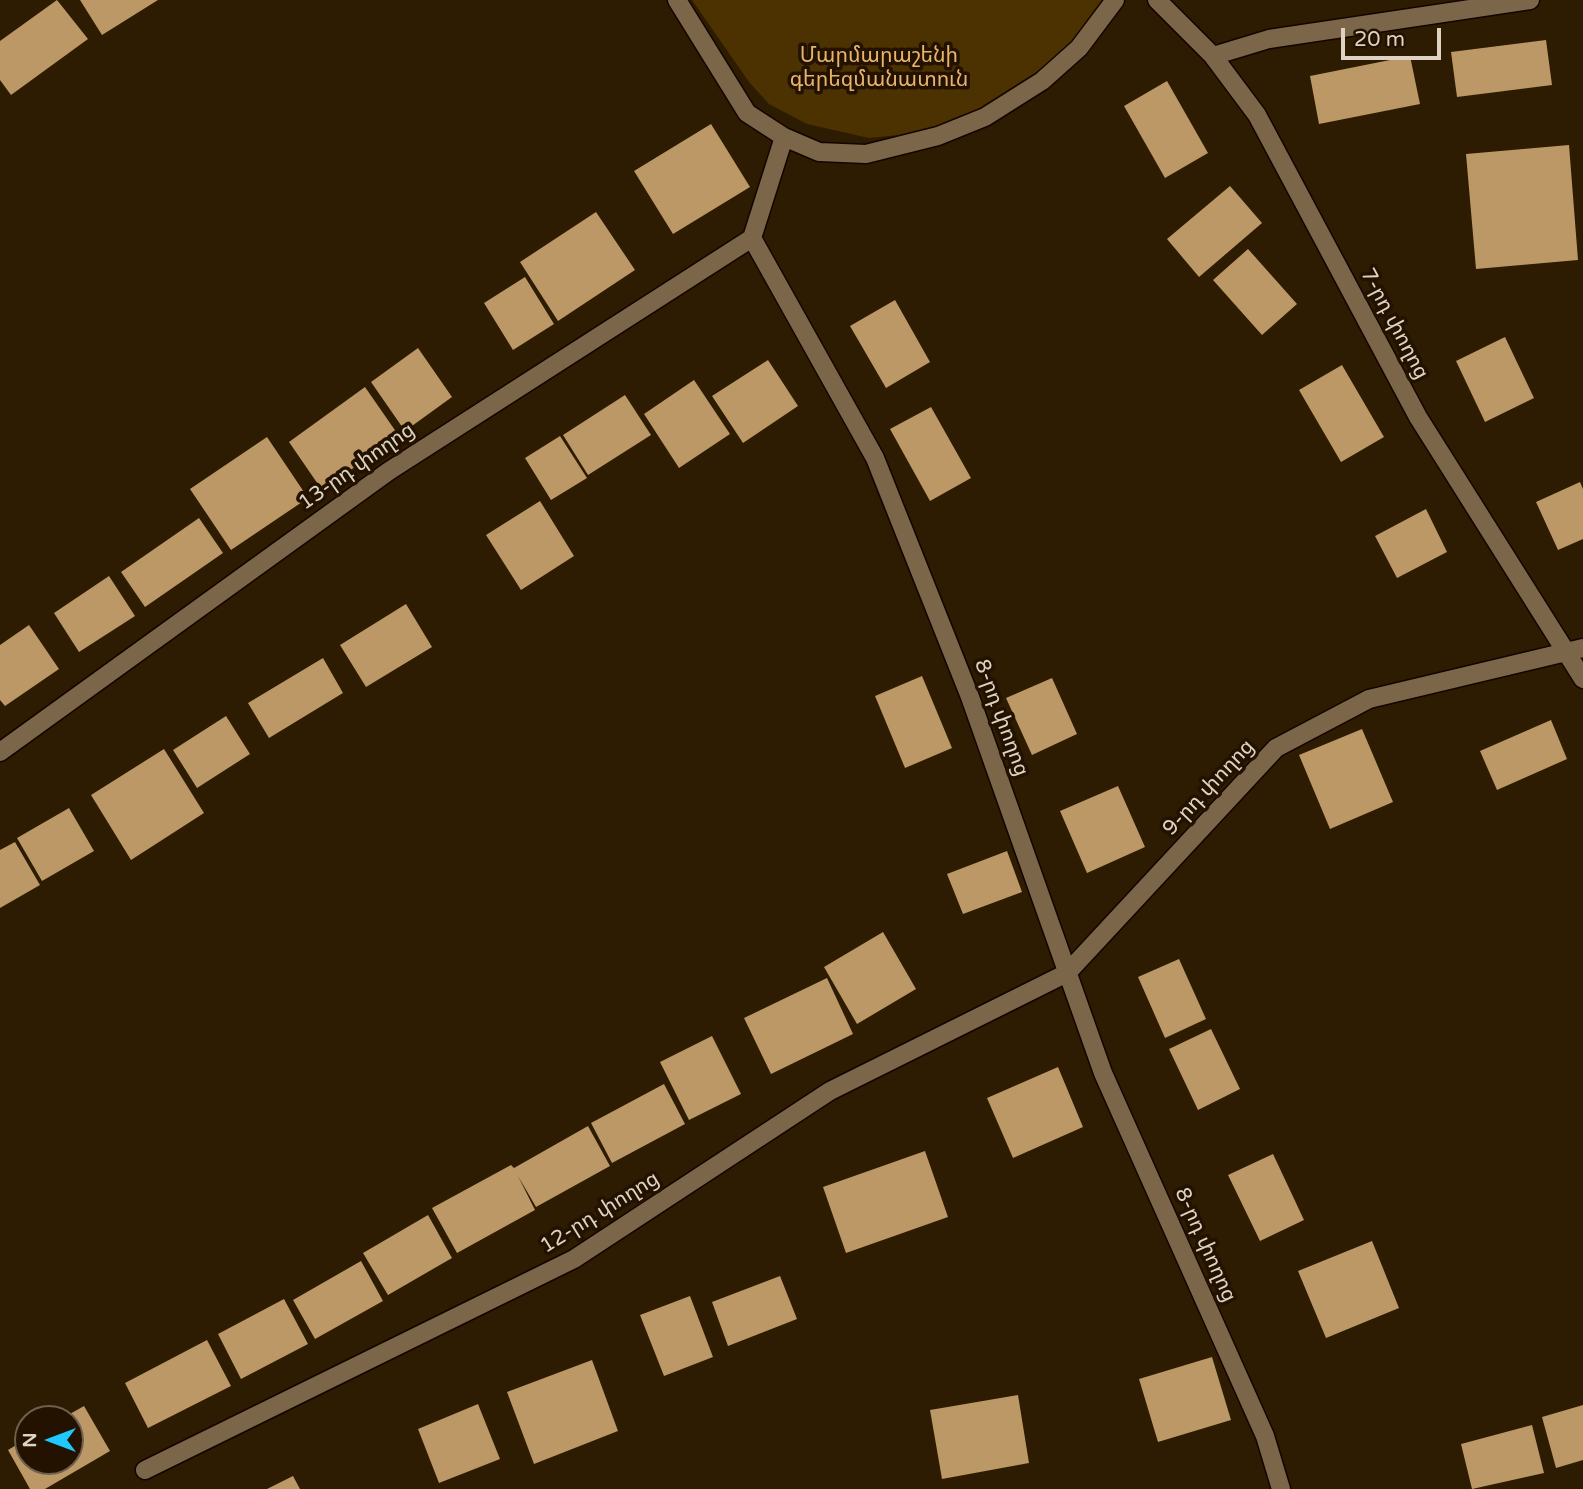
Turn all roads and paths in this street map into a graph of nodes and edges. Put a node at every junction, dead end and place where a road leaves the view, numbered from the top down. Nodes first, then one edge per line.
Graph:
1 (677, 0) edge
2 (1115, 0) edge
3 (1157, 0) edge
4 (1530, 0) edge
5 (1213, 56) junction
6 (784, 137) junction
7 (752, 238) junction
8 (1575, 649) edge
9 (1583, 679) edge
10 (0, 752) edge
11 (1067, 974) junction
12 (145, 1470) dead end
13 (1281, 1489) edge

1 - 6 street
2 - 6 street
3 - 5 street, 7-րդ փողոց
4 - 5 street
5 - 8 street, 7-րդ փողոց
6 - 7 street
7 - 10 street, 13-րդ փողոց
7 - 11 street, 8-րդ փողոց
8 - 9 street, 7-րդ փողոց
8 - 11 street, 9-րդ փողոց
11 - 12 street, 12-րդ փողոց
11 - 13 street, 8-րդ փողոց

